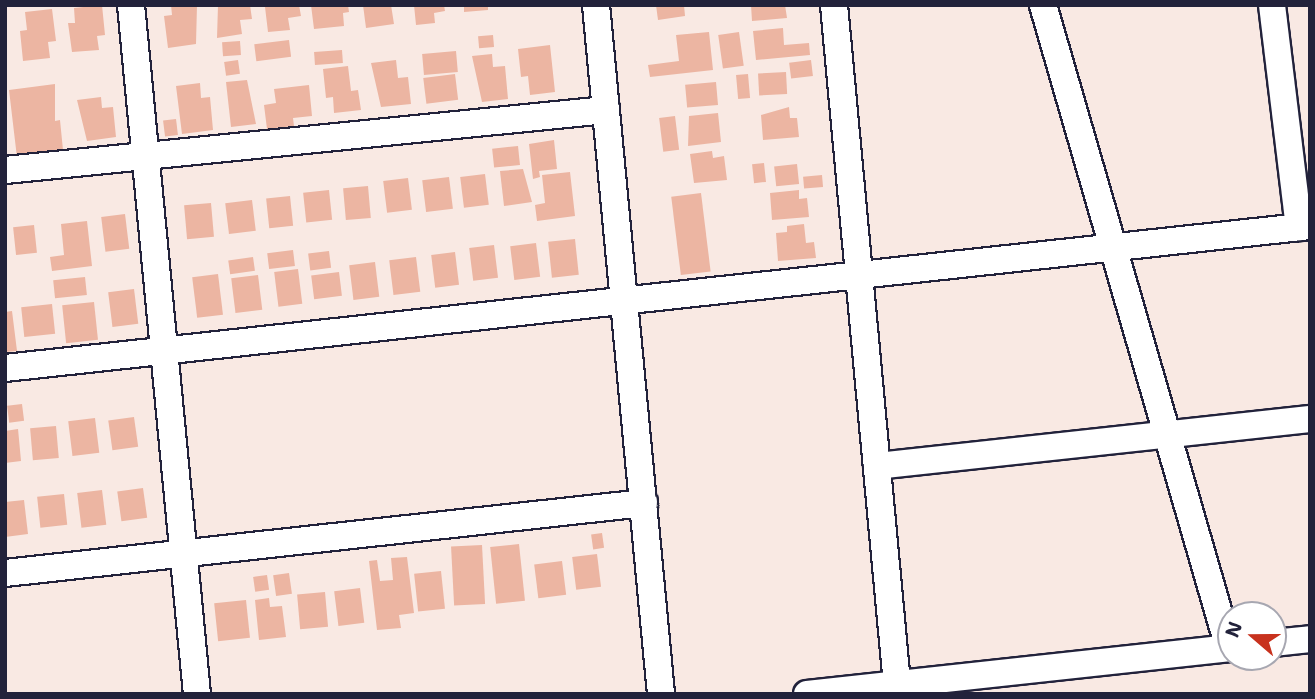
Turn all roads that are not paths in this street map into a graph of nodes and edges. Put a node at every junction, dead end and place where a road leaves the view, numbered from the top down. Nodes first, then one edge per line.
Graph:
1 (131, 5) edge
2 (596, 5) edge
3 (834, 5) edge
4 (1043, 5) edge
5 (1272, 5) edge
6 (606, 110) junction
7 (145, 156) junction
8 (5, 170) edge
9 (1304, 226) edge
10 (1113, 247) junction
11 (858, 275) junction
12 (625, 300) junction
13 (164, 351) junction
14 (5, 368) edge
15 (1310, 419) edge
16 (1167, 435) junction
17 (877, 466) junction
18 (644, 503) junction
19 (183, 554) junction
20 (5, 573) edge
21 (1217, 604) edge
22 (1310, 639) edge
23 (1287, 641) edge
24 (1217, 649) edge
25 (897, 684) junction
26 (197, 694) edge
27 (661, 694) edge
28 (807, 694) edge

1 - 7 street
2 - 6 street
3 - 11 street
4 - 10 street
5 - 9 street
6 - 7 street
6 - 12 street
7 - 8 street
7 - 13 street
9 - 10 street
10 - 11 street
10 - 16 street
11 - 12 street
11 - 17 street
12 - 13 street
12 - 18 street
13 - 14 street
13 - 19 street
15 - 16 street
16 - 17 street
16 - 21 street
17 - 25 street
18 - 19 street
18 - 27 street
19 - 20 street
19 - 26 street
22 - 23 street
24 - 25 street
25 - 28 street

